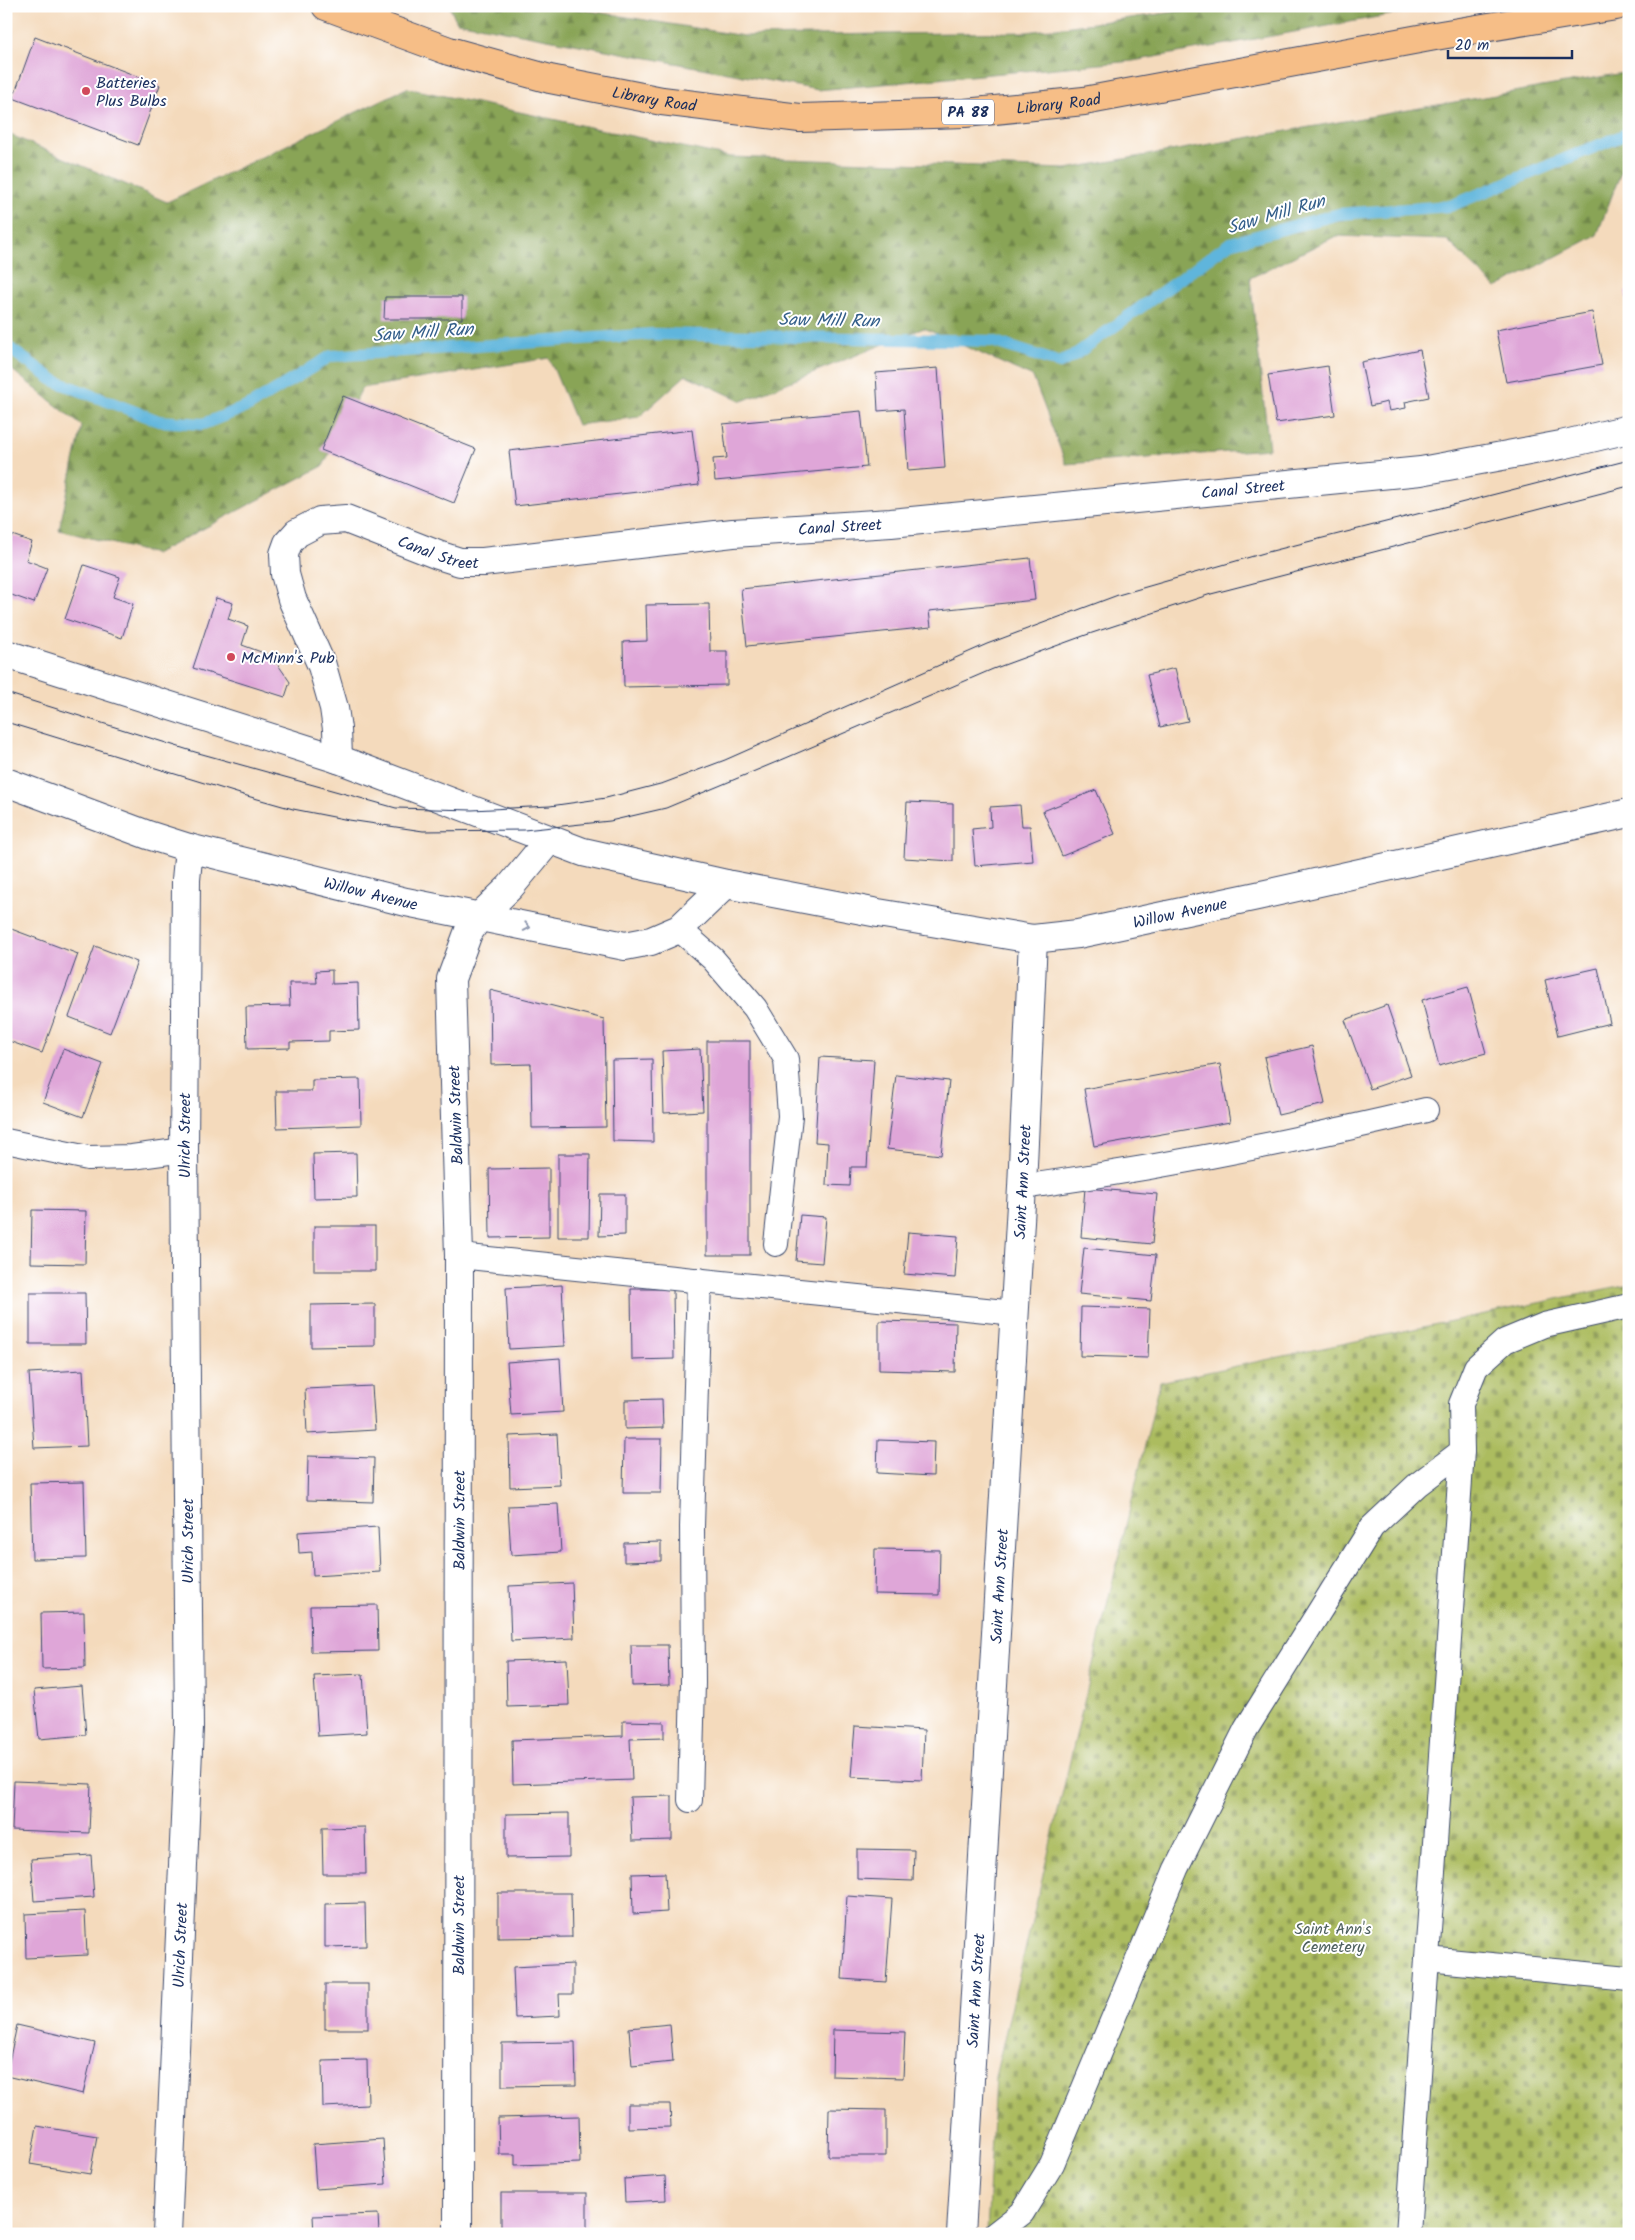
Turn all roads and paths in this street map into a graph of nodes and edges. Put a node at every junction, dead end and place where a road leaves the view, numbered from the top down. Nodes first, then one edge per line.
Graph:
1 (326, 6) edge
2 (1616, 6) edge
3 (1629, 429) edge
4 (6, 654) edge
5 (338, 759) junction
6 (6, 782) edge
7 (1629, 812) edge
8 (548, 840) junction
9 (190, 848) junction
10 (726, 884) junction
11 (479, 917) junction
12 (679, 929) junction
13 (1033, 939) junction
14 (1426, 1110) dead end
15 (6, 1141) edge
16 (184, 1150) junction
17 (1022, 1187) junction
18 (776, 1244) dead end
19 (460, 1256) junction
20 (699, 1280) junction
21 (1629, 1306) edge
22 (1015, 1313) junction
23 (1462, 1451) junction
24 (690, 1800) dead end
25 (1428, 1959) junction
26 (1629, 1978) edge
27 (167, 2234) edge
28 (458, 2234) edge
29 (961, 2234) edge
30 (995, 2234) edge
31 (1408, 2234) edge

1 - 2 main road, Library Road / PA 88
3 - 5 street, Canal Street
4 - 5 street, Willow Avenue
5 - 8 street, Willow Avenue
6 - 9 street, Willow Avenue
7 - 13 street, Willow Avenue
8 - 10 street, Willow Avenue
8 - 11 street, Baldwin Street
9 - 11 street, Willow Avenue
9 - 16 street, Ulrich Street
10 - 12 street, Willow Avenue
10 - 13 street, Willow Avenue
11 -> 12 street, Willow Avenue
11 - 19 street, Baldwin Street
12 - 18 lane
13 - 17 street, Saint Ann Street
14 - 17 lane
15 - 16 lane
16 - 27 street, Ulrich Street
17 - 22 street, Saint Ann Street
19 - 20 lane
19 - 28 street, Baldwin Street
20 - 22 lane
20 - 24 lane
21 - 23 lane
22 - 29 street, Saint Ann Street
23 - 25 lane
23 - 30 lane
25 - 26 lane
25 - 31 lane

